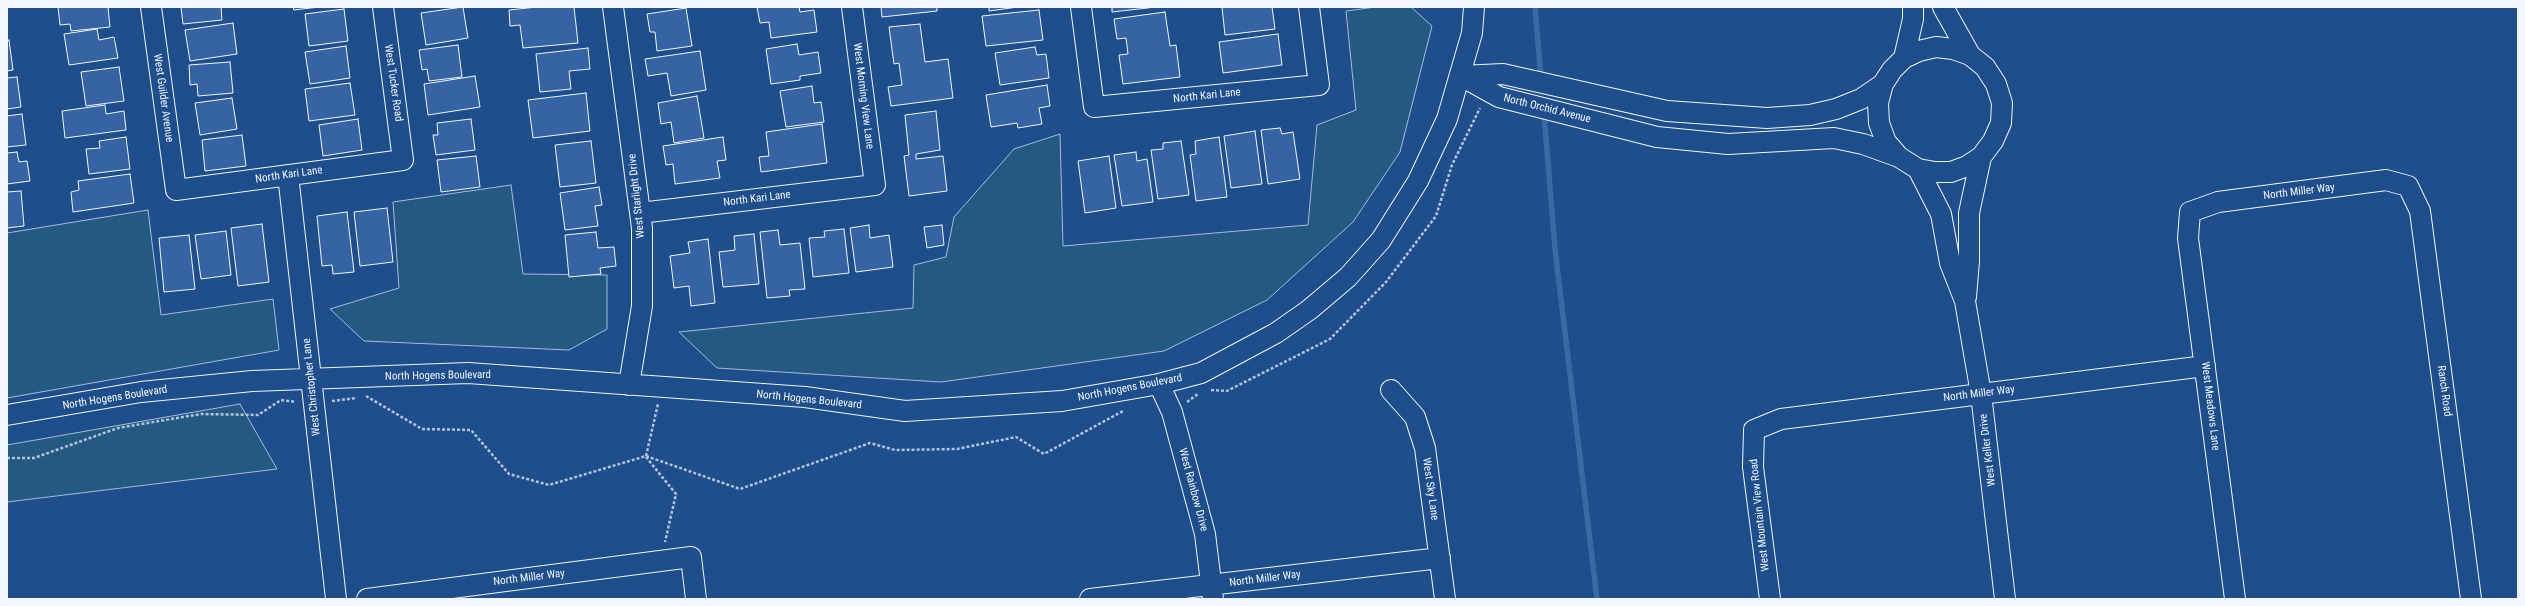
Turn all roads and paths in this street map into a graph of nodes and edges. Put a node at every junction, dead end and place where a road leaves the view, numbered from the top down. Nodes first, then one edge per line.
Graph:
1 (151, 7) edge
2 (382, 7) edge
3 (613, 7) edge
4 (852, 7) edge
5 (1081, 7) edge
6 (1309, 7) edge
7 (1474, 7) edge
8 (1913, 7) edge
9 (1942, 7) edge
10 (1970, 55) junction
11 (1904, 58) junction
12 (1461, 76) junction
13 (1883, 84) junction
14 (1899, 157) junction
15 (1981, 157) junction
16 (403, 160) joint
17 (1918, 169) junction
18 (288, 175) junction
19 (875, 185) joint
20 (2408, 186) joint
21 (176, 190) joint
22 (2190, 212) joint
23 (640, 213) junction
24 (1965, 301) junction
25 (2205, 366) junction
26 (311, 379) junction
27 (1159, 384) junction
28 (629, 385) junction
29 (662, 387) junction
30 (1391, 390) dead end
31 (1981, 394) junction
32 (314, 404) junction
33 (1127, 409) dead end
34 (7, 415) edge
35 (1754, 430) joint
36 (646, 456) junction
37 (7, 458) edge
38 (1440, 558) junction
39 (661, 561) junction
40 (1212, 592) edge
41 (457, 593) edge
42 (336, 599) edge
43 (367, 599) edge
44 (696, 599) edge
45 (1090, 599) edge
46 (1445, 599) edge
47 (1770, 599) edge
48 (2006, 599) edge
49 (2235, 599) edge
50 (2471, 599) edge

1 - 21 street, West Guilder Avenue
2 - 16 street, West Tucker Road
3 - 23 street, West Starlight Drive
4 - 19 street, West Morning View Lane
5 - 6 street, North Kari Lane
7 - 12 street, North Hogens Boulevard
8 - 11 street
9 - 10 street
10 - 11 street
10 - 15 street
11 - 13 street
12 - 13 street, North Orchid Avenue
12 - 14 street, North Orchid Avenue
12 - 27 street, North Hogens Boulevard
13 - 14 street
14 - 17 street
15 - 17 street
15 - 24 street, West Keller Drive
16 - 18 street, North Kari Lane
17 - 24 street, West Keller Drive
18 - 21 street, North Kari Lane
18 - 26 street, West Christopher Lane
19 - 23 street, North Kari Lane
20 - 22 street, North Miller Way
20 - 50 street, Ranch Road
22 - 25 street, West Meadows Lane
23 - 28 street, West Starlight Drive
24 - 31 street, West Keller Drive
25 - 31 street, North Miller Way
25 - 49 street, West Meadows Lane
26 - 28 street, North Hogens Boulevard
26 - 32 street, West Christopher Lane
26 - 34 street, North Hogens Boulevard
27 - 29 street, North Hogens Boulevard
27 - 40 street, West Rainbow Drive
28 - 29 street, North Hogens Boulevard
29 - 36 path
30 - 38 street, West Sky Lane
31 - 35 street, North Miller Way
31 - 48 street, West Keller Drive
32 - 36 path
32 - 37 path
32 - 42 street, West Christopher Lane
33 - 36 path
35 - 47 street, West Mountain View Road
36 - 39 path
38 - 40 street, North Miller Way
38 - 46 street, West Sky Lane
39 - 41 street, North Miller Way
39 - 44 street, North Miller Way
40 - 45 street, North Miller Way
41 - 43 street, North Miller Way

